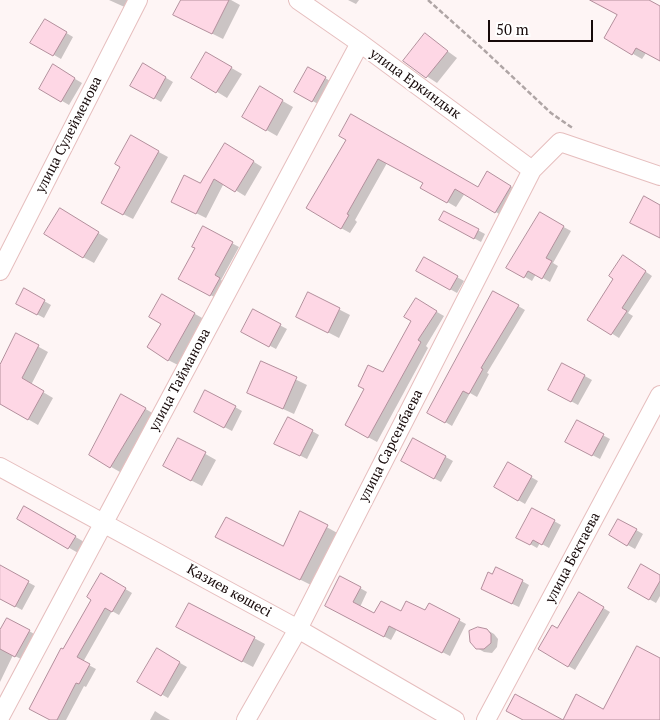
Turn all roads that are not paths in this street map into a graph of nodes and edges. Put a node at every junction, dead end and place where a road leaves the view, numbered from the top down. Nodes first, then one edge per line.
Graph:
1 (138, 0) edge
2 (298, 0) edge
3 (360, 43) junction
4 (532, 170) junction
5 (660, 176) edge
6 (0, 271) edge
7 (660, 395) edge
8 (0, 467) edge
9 (103, 523) junction
10 (298, 629) junction
11 (0, 717) edge
12 (246, 720) edge
13 (455, 720) edge
14 (486, 720) edge

1 - 6 street, улица Сулейменова
2 - 3 street, улица Еркиндык
3 - 4 street, улица Еркиндык
3 - 9 street, улица Тайманова
4 - 5 street, улица Сарсенбаева
4 - 10 street, улица Сарсенбаева
7 - 14 street, улица Бектаева
8 - 9 street, Қазиев көшесі
9 - 10 street, Қазиев көшесі
9 - 11 street, улица Тайманова
10 - 12 street, улица Сарсенбаева
10 - 13 street, Қазиев көшесі

